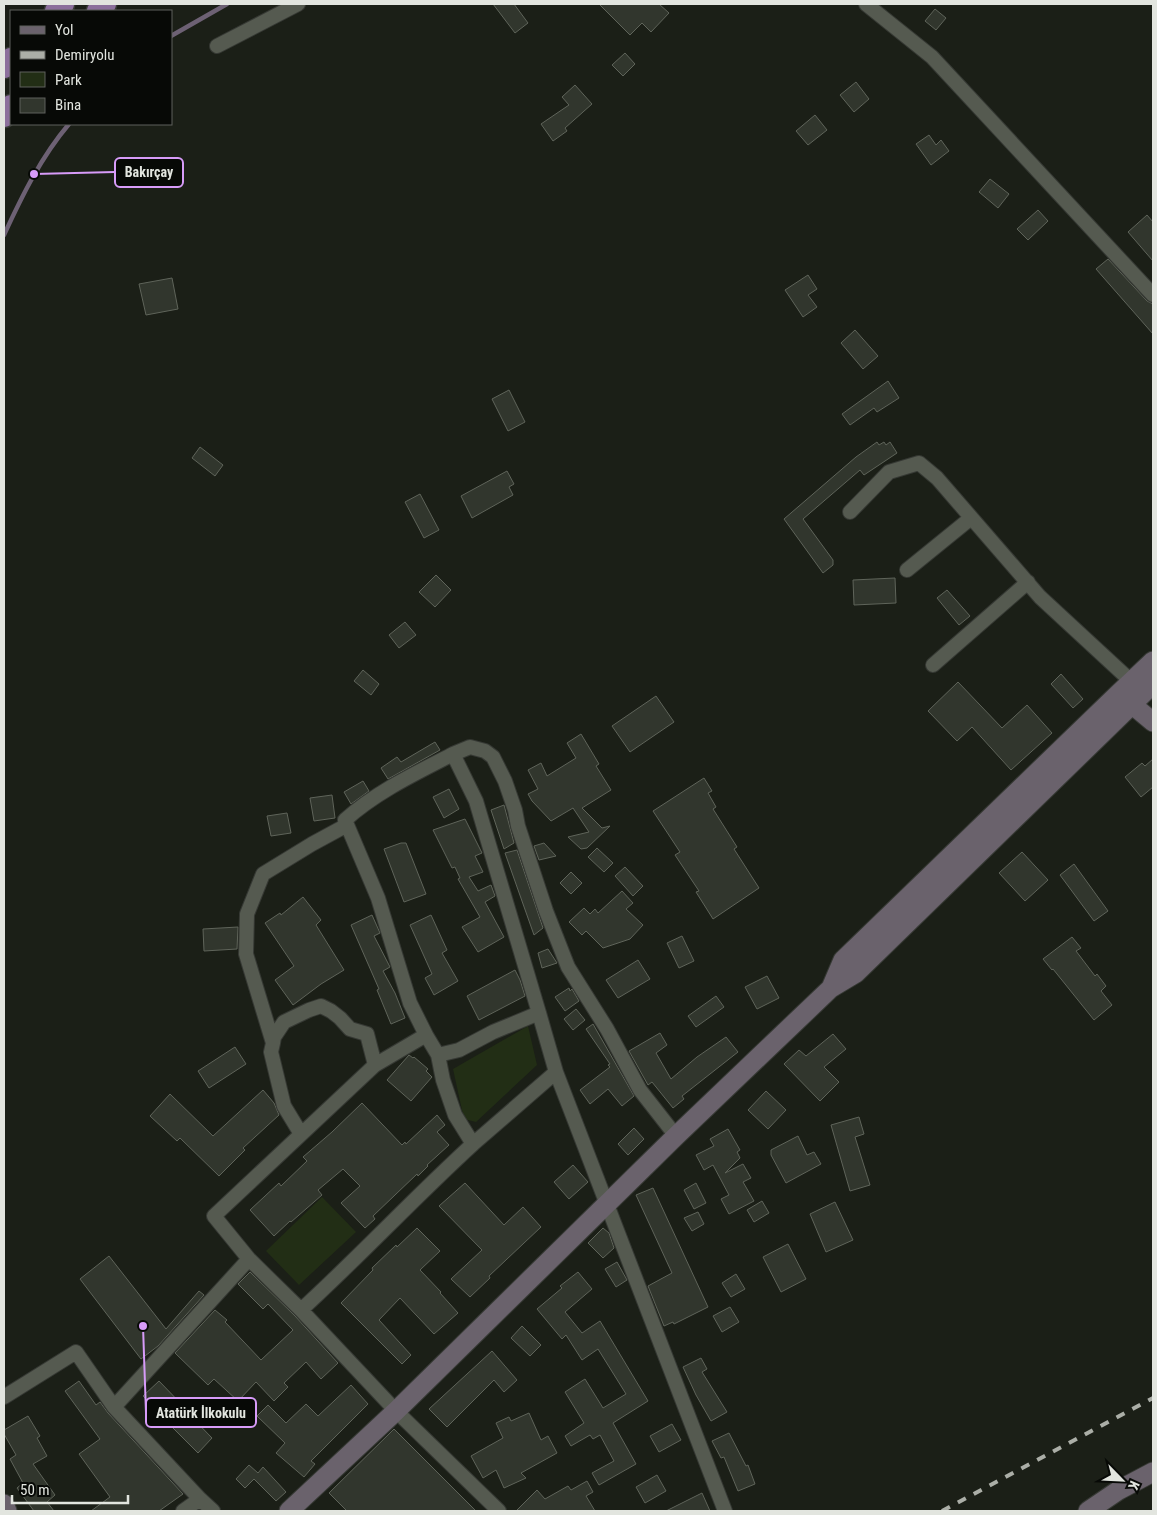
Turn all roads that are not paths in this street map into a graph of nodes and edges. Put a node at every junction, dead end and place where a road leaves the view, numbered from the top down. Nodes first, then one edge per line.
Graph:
1 (298, 4) edge
2 (866, 4) edge
3 (217, 46) dead end
4 (1153, 295) edge
5 (850, 512) dead end
6 (972, 518) junction
7 (907, 570) dead end
8 (1028, 582) junction
9 (933, 665) dead end
10 (1141, 681) edge
11 (1153, 722) edge
12 (453, 754) junction
13 (347, 825) junction
14 (539, 1013) junction
15 (426, 1035) junction
16 (273, 1043) junction
17 (438, 1055) junction
18 (375, 1065) junction
19 (556, 1072) junction
20 (302, 1134) junction
21 (676, 1136) junction
22 (473, 1144) junction
23 (606, 1204) junction
24 (249, 1259) junction
25 (301, 1310) junction
26 (4, 1398) edge
27 (114, 1407) junction
28 (396, 1412) junction
29 (1153, 1472) edge
30 (200, 1499) junction
31 (4, 1504) edge
32 (7, 1511) edge
33 (183, 1511) edge
34 (213, 1511) edge
35 (289, 1511) edge
36 (499, 1511) edge
37 (725, 1511) edge
38 (1088, 1511) edge

1 - 3 street
2 - 4 street
5 - 6 street
6 - 7 street
6 - 8 street
8 - 9 street
8 - 10 street
10 - 11 main road
10 - 21 main road
12 - 13 street
12 - 14 street
12 - 21 street
13 - 15 street
13 - 16 street
14 - 17 street
14 - 19 street
15 - 17 street
15 - 18 street
16 - 18 street
16 - 20 street
17 - 22 street
18 - 20 street
19 - 22 street
19 - 23 street
20 - 24 street
21 - 23 main road
22 - 25 street
23 - 28 main road
23 - 37 street
24 - 25 street
24 - 27 street
25 - 28 street
26 - 27 street
27 - 30 street
28 - 35 main road
28 - 36 street
29 - 38 main road
30 - 33 street
30 - 34 street
31 - 32 main road

